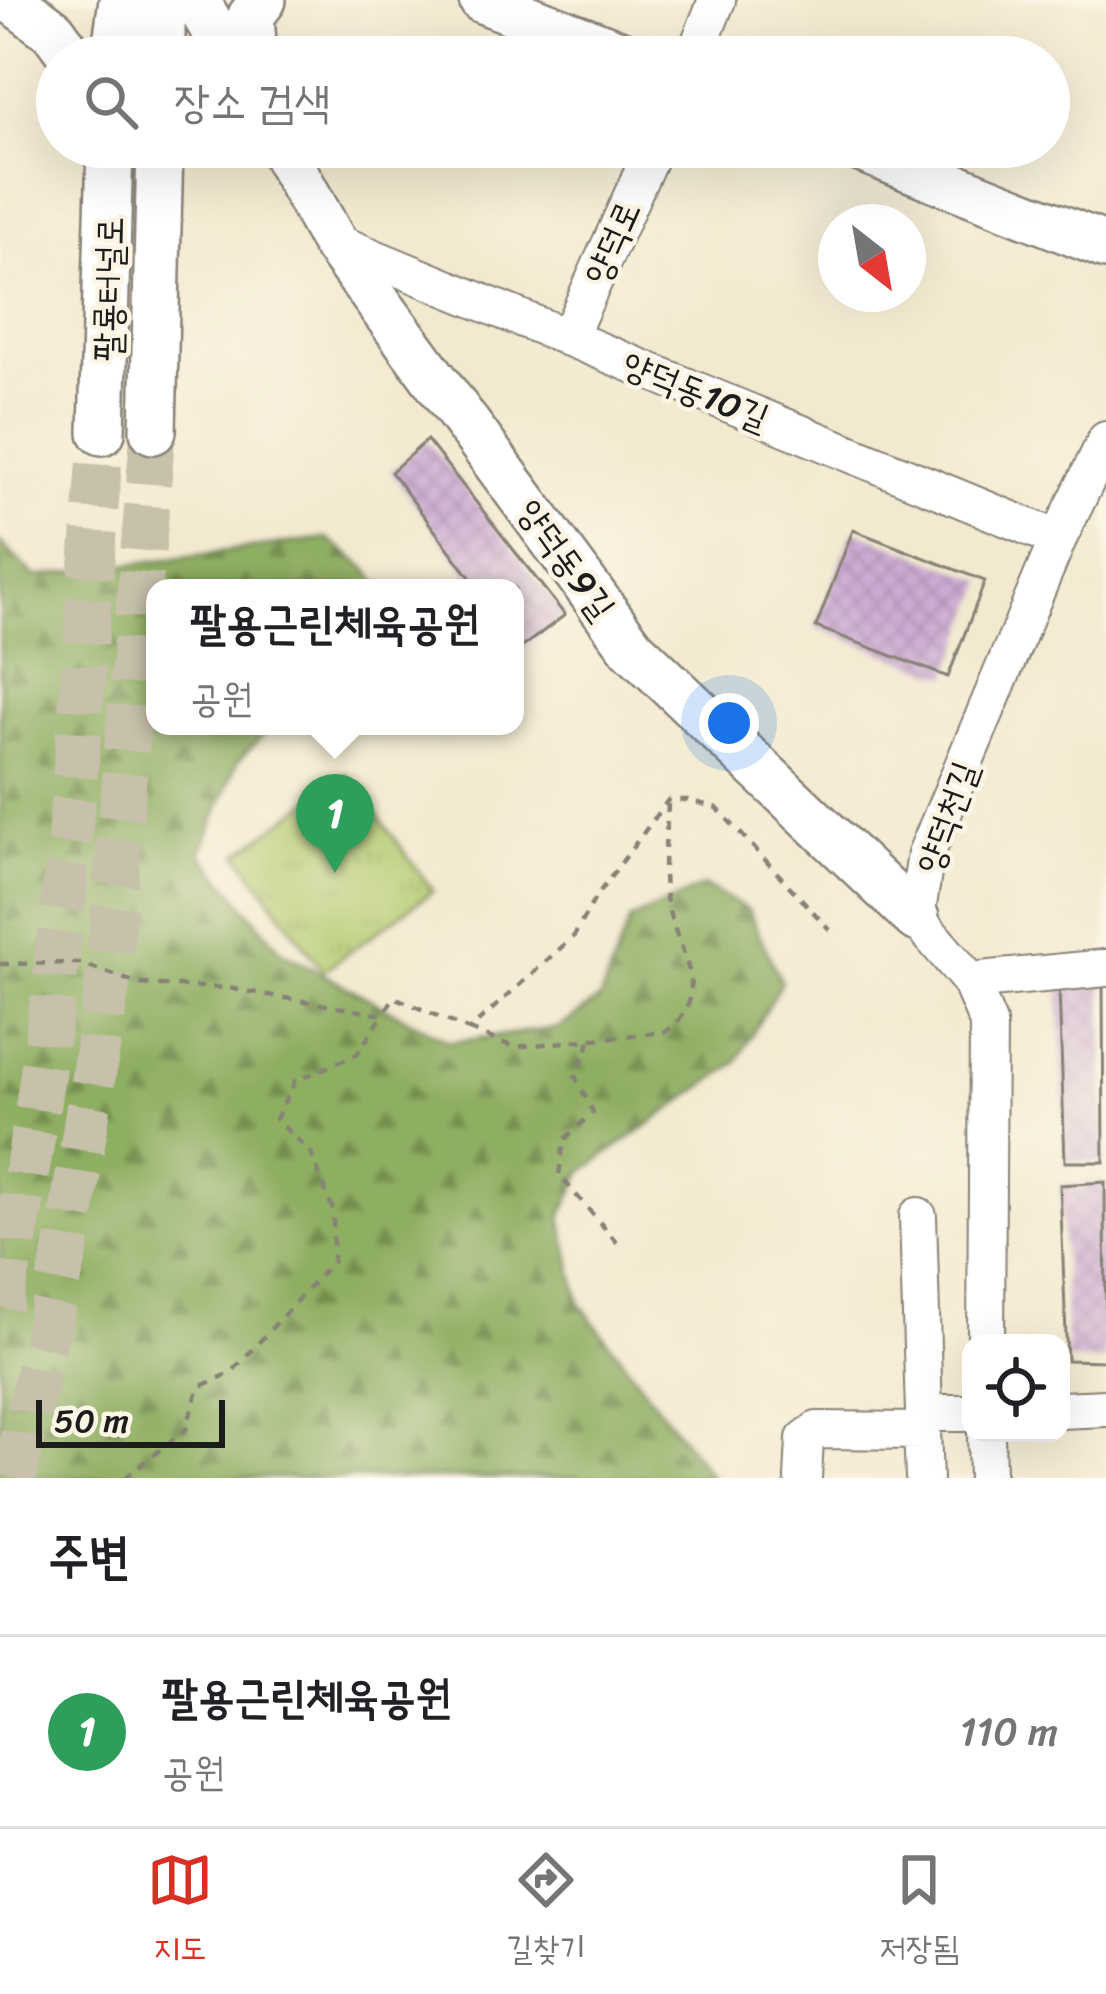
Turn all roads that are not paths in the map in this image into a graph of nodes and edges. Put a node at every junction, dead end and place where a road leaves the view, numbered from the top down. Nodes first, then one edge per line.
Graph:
1 (11, 0) edge
2 (122, 0) edge
3 (163, 0) edge
4 (196, 0) edge
5 (263, 0) edge
6 (482, 0) edge
7 (717, 0) edge
8 (57, 36) edge
9 (118, 36) edge
10 (162, 36) edge
11 (217, 36) edge
12 (252, 36) edge
13 (574, 36) edge
14 (702, 36) edge
15 (98, 168) edge
16 (110, 168) edge
17 (160, 168) edge
18 (182, 168) edge
19 (290, 168) edge
20 (645, 168) edge
21 (909, 168) edge
22 (333, 241) junction
23 (1106, 246) edge
24 (109, 254) junction
25 (158, 266) junction
26 (568, 338) junction
27 (153, 431) tunnel mouth
28 (102, 432) tunnel mouth
29 (1106, 440) edge
30 (1058, 539) junction
31 (916, 918) junction
32 (1106, 968) edge
33 (970, 981) junction
34 (918, 1216) dead end
35 (986, 1334) edge
36 (1106, 1408) edge
37 (1070, 1410) edge
38 (951, 1419) edge
39 (803, 1478) edge
40 (924, 1478) edge
41 (987, 1478) edge

1 - 8 main road
2 - 9 main road
3 - 10 main road
4 - 11 main road
5 - 12 main road
6 - 13 main road
7 - 14 street
15 - 24 main road
16 - 24 main road, 팔룡터널로
17 - 25 main road, 팔룡터널로
18 - 25 main road
19 - 22 main road, 양덕동9길
20 - 26 street, 양덕로
21 - 23 main road
22 - 26 street, 양덕동10길
22 - 31 main road, 양덕동9길
24 - 28 main road, 팔룡터널로
25 - 27 main road, 팔룡터널로
26 - 30 street, 양덕동10길
29 - 30 street, 양덕천길
30 - 31 street, 양덕천길
31 - 33 street, 양덕천길
32 - 33 street
33 - 35 street, 양덕천길
34 - 38 street
36 - 37 street
38 - 39 street
38 - 40 street
38 - 41 street

